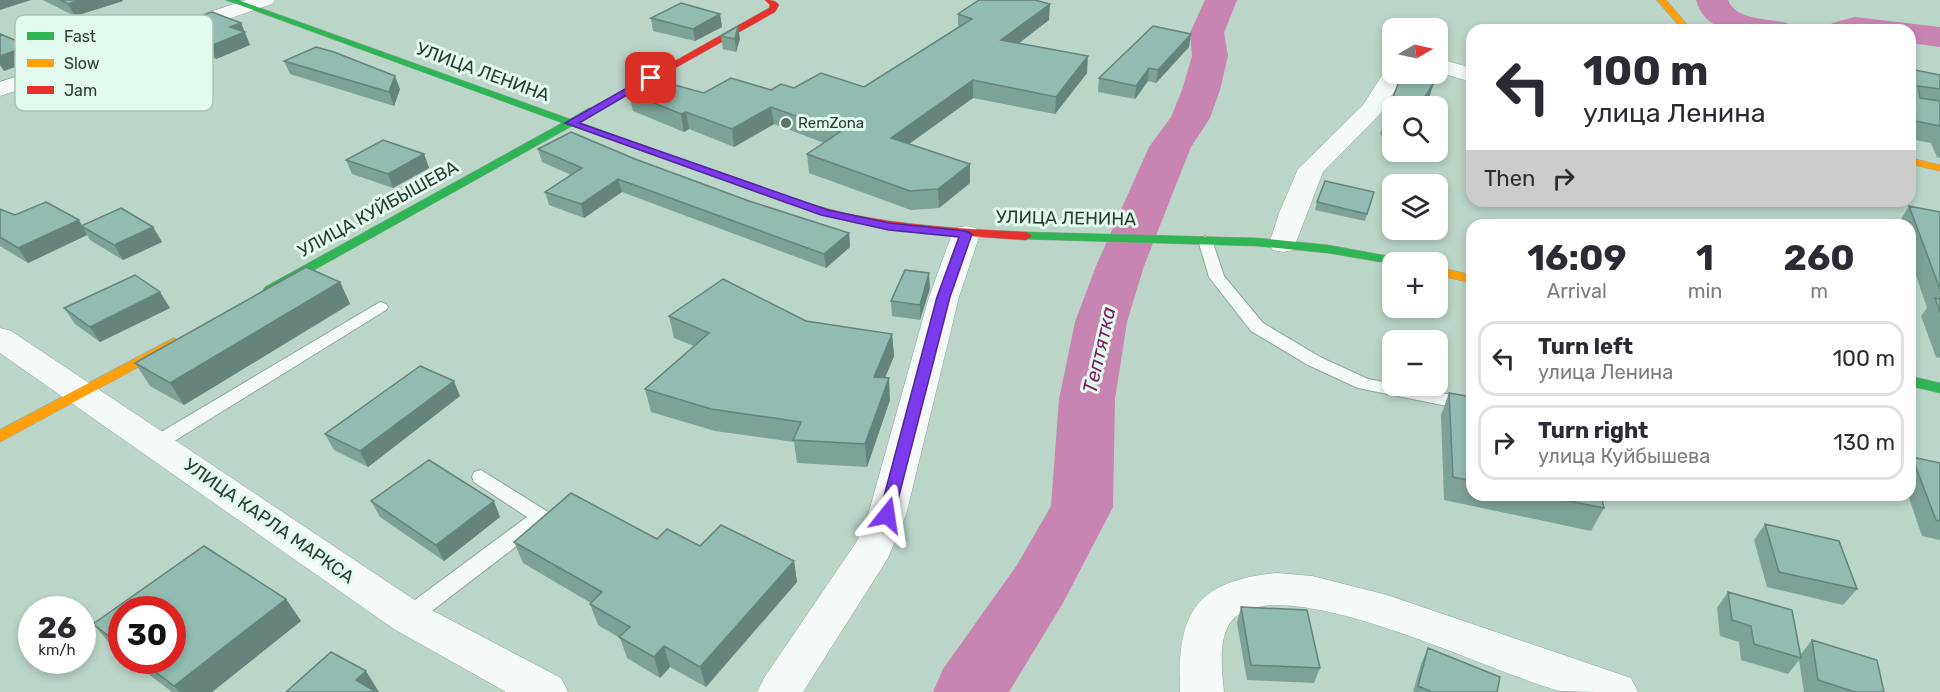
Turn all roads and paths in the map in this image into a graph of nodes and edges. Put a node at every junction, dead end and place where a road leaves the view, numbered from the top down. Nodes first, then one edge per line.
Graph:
1 (1661, 0) edge
2 (248, 2) edge
3 (771, 5) edge
4 (211, 15) edge
5 (1683, 24) edge
6 (1448, 68) edge
7 (1466, 73) edge
8 (15, 84) edge
9 (1388, 84) edge
10 (0, 89) edge
11 (570, 123) junction
12 (1916, 162) edge
13 (1940, 168) edge
14 (966, 234) junction
15 (1205, 240) junction
16 (1283, 244) junction
17 (1382, 259) edge
18 (1448, 274) edge
19 (1466, 278) edge
20 (259, 295) edge
21 (380, 307) dead end
22 (186, 335) edge
23 (0, 338) edge
24 (1916, 382) edge
25 (1940, 388) edge
26 (82, 393) junction
27 (1466, 404) edge
28 (0, 437) edge
29 (157, 443) junction
30 (481, 477) dead end
31 (408, 617) junction
32 (546, 692) edge
33 (779, 692) edge
34 (1202, 692) edge
35 (1616, 692) edge

1 - 5 main road
2 - 4 street
2 - 11 main road, УЛИЦА ЛЕНИНА
3 - 11 main road, УЛИЦА КУЙБЫШЕВА
6 - 7 street
8 - 10 street
9 - 16 street
11 - 14 main road, УЛИЦА ЛЕНИНА
11 - 20 main road, УЛИЦА КУЙБЫШЕВА
12 - 13 main road
14 - 15 main road, УЛИЦА ЛЕНИНА
14 - 33 street
15 - 16 main road, УЛИЦА ЛЕНИНА
15 - 27 lane
16 - 17 main road, УЛИЦА ЛЕНИНА
18 - 19 main road
21 - 29 lane
22 - 26 main road
23 - 26 street, УЛИЦА КАРЛА МАРКСА
24 - 25 main road
26 - 28 main road
26 - 29 street, УЛИЦА КАРЛА МАРКСА
29 - 31 street, УЛИЦА КАРЛА МАРКСА
30 - 31 lane
31 - 32 street, УЛИЦА КАРЛА МАРКСА
34 - 35 street

